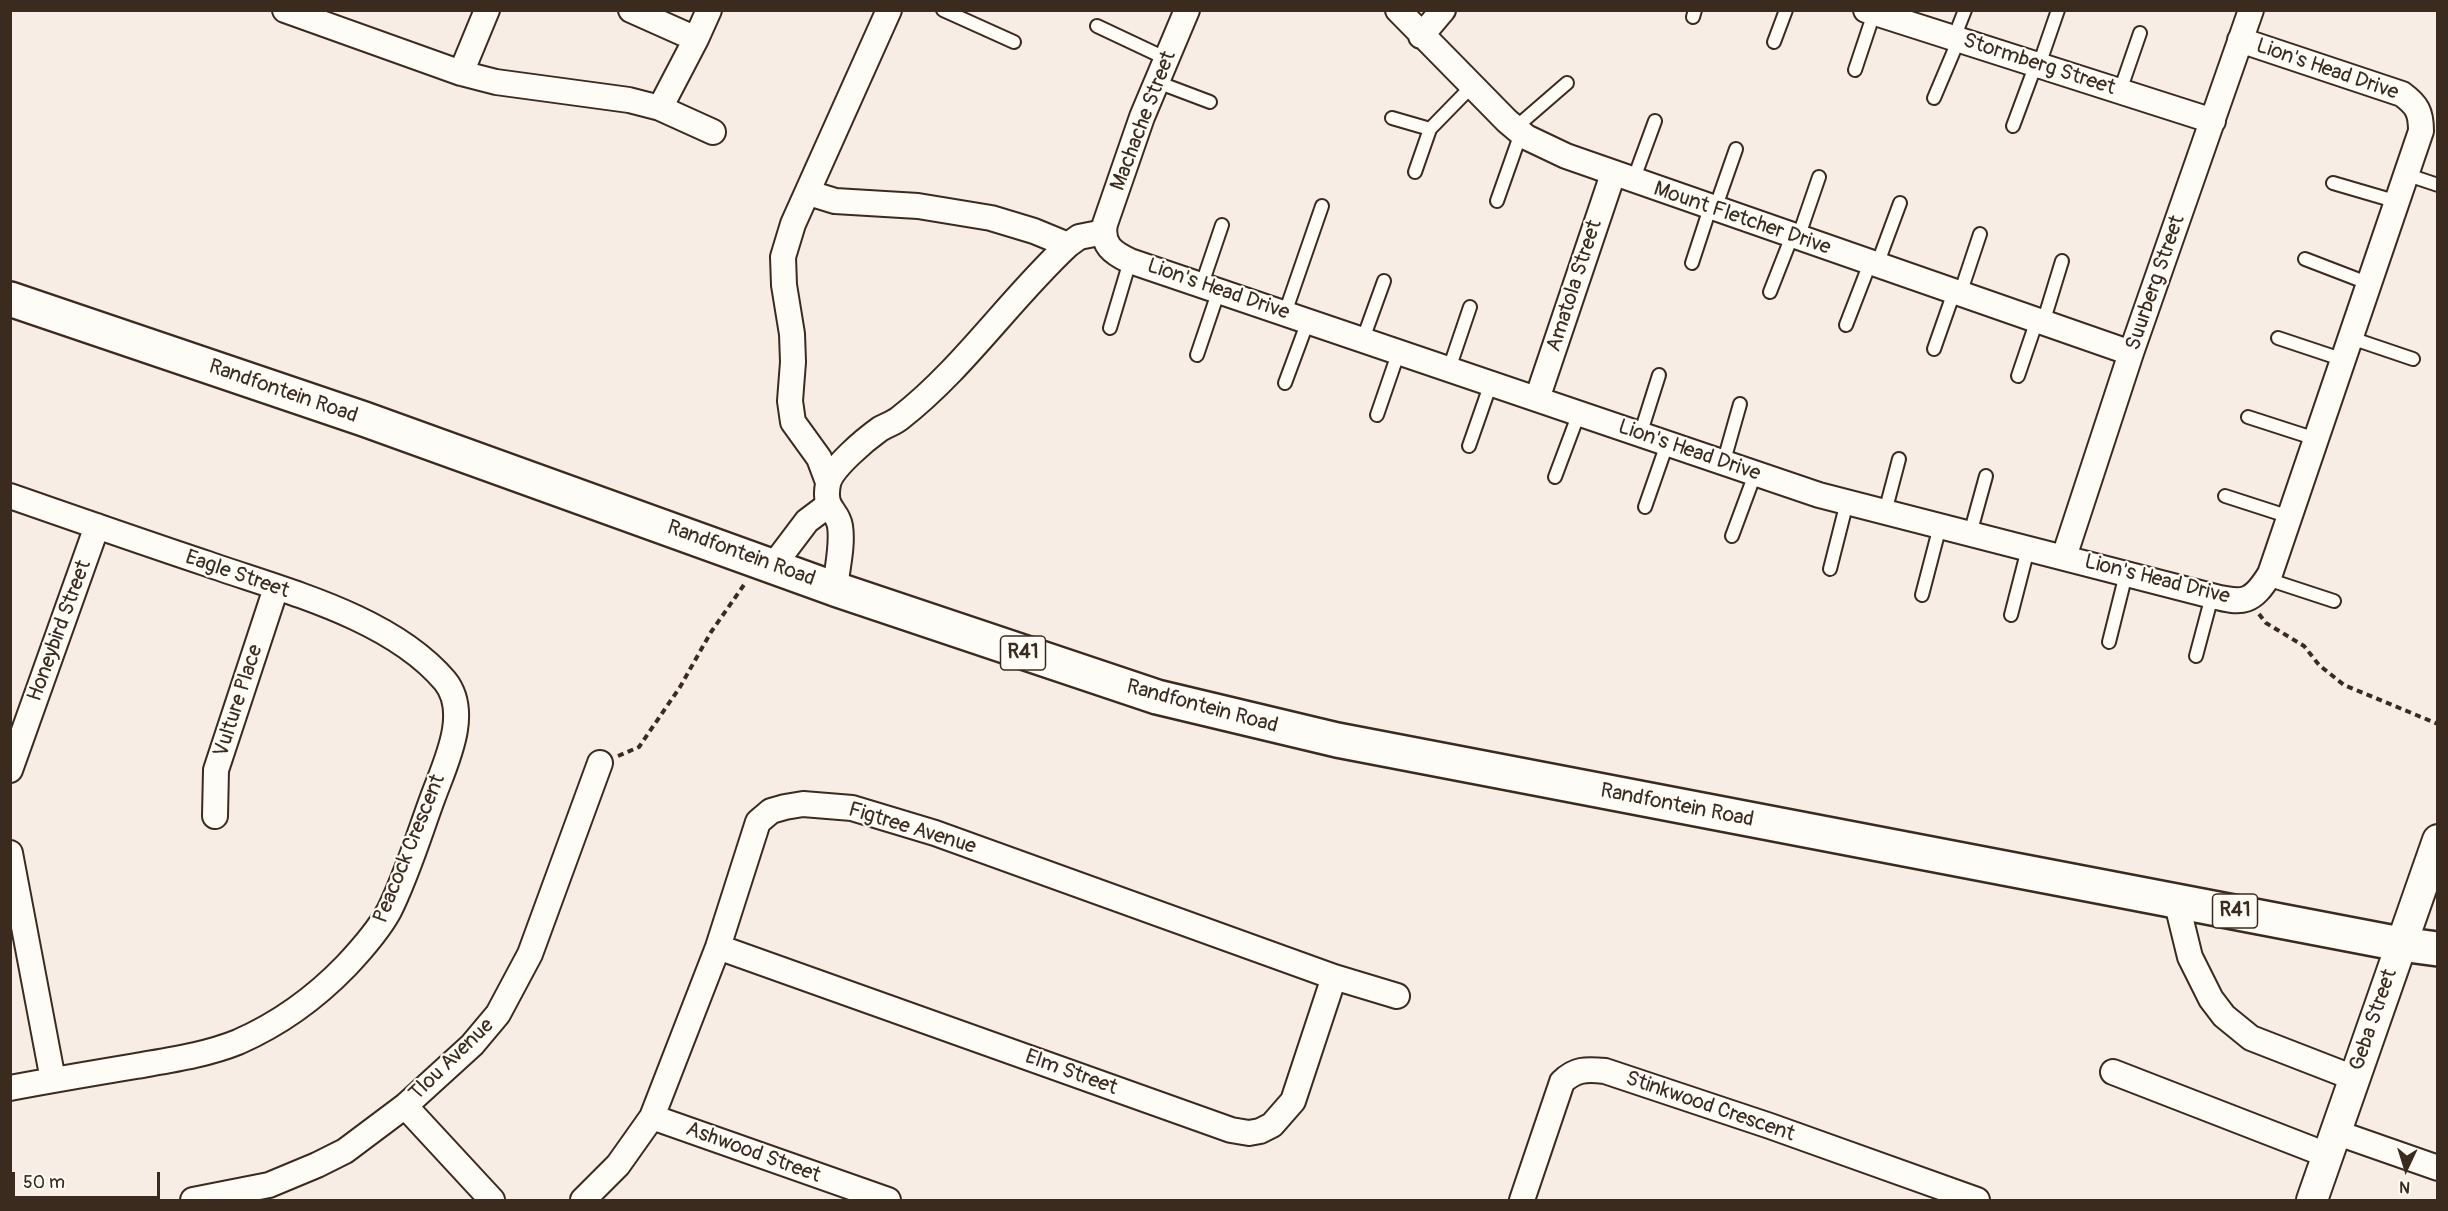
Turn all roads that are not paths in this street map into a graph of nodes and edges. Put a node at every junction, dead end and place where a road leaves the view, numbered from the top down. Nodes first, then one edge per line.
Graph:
1 (285, 10) edge
2 (487, 10) edge
3 (631, 10) edge
4 (709, 10) edge
5 (889, 10) edge
6 (943, 10) edge
7 (1398, 10) edge
8 (1443, 10) edge
9 (1786, 10) edge
10 (1965, 10) edge
11 (2058, 10) edge
12 (2251, 10) edge
13 (1186, 11) edge
14 (1872, 11) edge
15 (1097, 26) dead end
16 (2140, 33) dead end
17 (1421, 36) junction
18 (696, 39) junction
19 (1957, 39) junction
20 (2240, 40) junction
21 (1014, 42) dead end
22 (1774, 42) dead end
23 (1167, 59) junction
24 (2038, 64) junction
25 (1855, 70) dead end
26 (461, 73) junction
27 (1157, 82) junction
28 (1567, 83) dead end
29 (1472, 87) junction
30 (2120, 91) junction
31 (1934, 98) dead end
32 (1210, 102) dead end
33 (660, 108) junction
34 (1392, 118) dead end
35 (1655, 121) dead end
36 (2213, 121) junction
37 (2013, 126) dead end
38 (1430, 129) junction
39 (1518, 130) junction
40 (713, 132) dead end
41 (1736, 149) dead end
42 (1415, 172) dead end
43 (2408, 175) junction
44 (1623, 177) junction
45 (1819, 177) dead end
46 (2333, 183) dead end
47 (2438, 185) edge
48 (809, 193) junction
49 (1497, 201) dead end
50 (2398, 202) junction
51 (1900, 203) dead end
52 (1322, 206) dead end
53 (1713, 208) junction
54 (1222, 225) dead end
55 (1104, 232) junction
56 (1980, 234) dead end
57 (1795, 237) junction
58 (1068, 245) junction
59 (2305, 259) dead end
60 (1130, 261) junction
61 (2062, 261) dead end
62 (1692, 263) dead end
63 (1874, 264) junction
64 (1384, 281) dead end
65 (2370, 284) junction
66 (1210, 287) junction
67 (1770, 292) dead end
68 (1957, 293) junction
69 (10, 299) edge
70 (1470, 307) dead end
71 (1285, 313) junction
72 (1308, 321) junction
73 (2040, 322) junction
74 (1846, 326) dead end
75 (1110, 327) dead end
76 (2278, 338) dead end
77 (1363, 339) junction
78 (1934, 349) dead end
79 (2348, 349) junction
80 (1399, 351) junction
81 (2131, 353) junction
82 (1197, 355) dead end
83 (2413, 359) dead end
84 (1449, 369) junction
85 (1659, 375) dead end
86 (2018, 376) dead end
87 (1285, 383) dead end
88 (1491, 383) junction
89 (1538, 399) junction
90 (1740, 404) dead end
91 (1579, 413) junction
92 (1377, 415) dead end
93 (2248, 417) dead end
94 (1640, 435) junction
95 (2316, 439) junction
96 (1666, 444) junction
97 (1469, 446) dead end
98 (1899, 459) dead end
99 (1723, 464) junction
100 (1755, 474) junction
101 (1986, 476) dead end
102 (1555, 477) dead end
103 (827, 494) junction
104 (10, 496) edge
105 (2225, 496) dead end
106 (1847, 502) junction
107 (1645, 507) dead end
108 (1885, 512) junction
109 (2290, 517) junction
110 (97, 526) junction
111 (1940, 526) junction
112 (1970, 534) junction
113 (1732, 536) dead end
114 (2028, 549) junction
115 (2064, 557) junction
116 (766, 564) junction
117 (1830, 569) dead end
118 (2126, 574) junction
119 (2267, 579) junction
120 (276, 588) junction
121 (835, 589) junction
122 (1922, 595) dead end
123 (2212, 596) junction
124 (2334, 601) dead end
125 (2011, 615) dead end
126 (2109, 642) dead end
127 (2196, 656) dead end
128 (446, 683) joint
129 (600, 763) road end
130 (10, 770) edge
131 (215, 816) dead end
132 (2438, 840) edge
133 (10, 853) edge
134 (2176, 900) junction
135 (2400, 944) junction
136 (718, 947) junction
137 (2438, 949) edge
138 (1334, 977) junction
139 (1397, 996) dead end
140 (2113, 1072) dead end
141 (2354, 1078) junction
142 (53, 1080) junction
143 (10, 1088) edge
144 (405, 1106) junction
145 (652, 1117) junction
146 (2331, 1143) junction
147 (2438, 1168) edge
148 (193, 1200) edge
149 (492, 1200) edge
150 (583, 1200) edge
151 (888, 1200) edge
152 (1522, 1200) edge
153 (1977, 1200) edge
154 (2312, 1200) edge

1 - 26 street
2 - 26 street
3 - 18 street
4 - 18 street
5 - 48 street
6 - 21 lane
7 - 17 street, Mount Fletcher Drive
8 - 17 street
9 - 22 lane
10 - 19 lane
11 - 24 lane
12 - 20 street, Suurberg Street
13 - 23 street, Machache Street
14 - 19 street, Stormberg Street
14 - 25 lane
15 - 23 lane
16 - 30 lane
17 - 29 street, Mount Fletcher Drive
18 - 33 street
19 - 24 street, Stormberg Street
19 - 31 lane
20 - 36 street, Suurberg Street
20 - 43 street, Lion's Head Drive
23 - 27 street, Machache Street
24 - 30 street, Stormberg Street
24 - 37 lane
26 - 33 street
27 - 32 lane
27 - 55 street, Machache Street
28 - 39 lane
29 - 38 lane
29 - 39 street, Mount Fletcher Drive
30 - 36 street, Stormberg Street
33 - 40 street
34 - 38 lane
35 - 44 lane
36 - 81 street, Suurberg Street
38 - 42 lane
39 - 44 street, Mount Fletcher Drive
39 - 49 lane
41 - 53 lane
43 - 47 lane
43 - 50 street, Lion's Head Drive
44 - 53 street, Mount Fletcher Drive
44 - 89 street, Amatola Street
45 - 57 lane
46 - 50 lane
48 - 58 street
48 - 103 street
50 - 65 street, Lion's Head Drive
51 - 63 lane
52 - 71 lane
53 - 57 street, Mount Fletcher Drive
53 - 62 lane
54 - 66 lane
55 - 58 street
55 - 60 street, Lion's Head Drive
56 - 68 lane
57 - 63 street, Mount Fletcher Drive
57 - 67 lane
58 - 103 street
59 - 65 lane
60 - 66 street, Lion's Head Drive
60 - 75 lane
61 - 73 lane
63 - 68 street, Mount Fletcher Drive
63 - 74 lane
64 - 77 lane
65 - 79 street, Lion's Head Drive
66 - 71 street, Lion's Head Drive
66 - 82 lane
68 - 73 street, Mount Fletcher Drive
68 - 78 lane
69 - 116 main road, Randfontein Road / R41
70 - 84 lane
71 - 72 street, Lion's Head Drive
72 - 77 street, Lion's Head Drive
72 - 87 lane
73 - 81 street, Mount Fletcher Drive
73 - 86 lane
76 - 79 lane
77 - 80 street, Lion's Head Drive
79 - 83 lane
79 - 95 street, Lion's Head Drive
80 - 84 street, Lion's Head Drive
80 - 92 lane
81 - 115 street, Suurberg Street
84 - 88 street, Lion's Head Drive
85 - 94 lane
88 - 89 street, Lion's Head Drive
88 - 97 lane
89 - 91 street, Lion's Head Drive
90 - 99 lane
91 - 94 street, Lion's Head Drive
91 - 102 lane
93 - 95 lane
94 - 96 street, Lion's Head Drive
95 - 109 street, Lion's Head Drive
96 - 99 street, Lion's Head Drive
96 - 107 lane
98 - 108 lane
99 - 100 street, Lion's Head Drive
100 - 106 street, Lion's Head Drive
100 - 113 lane
101 - 112 lane
103 - 116 street
103 - 121 street
104 - 110 street, Eagle Street
105 - 109 lane
106 - 108 street, Lion's Head Drive
106 - 117 lane
108 - 111 street, Lion's Head Drive
109 - 119 street, Lion's Head Drive
110 - 120 street, Eagle Street
110 - 130 street, Honeybird Street
111 - 112 street, Lion's Head Drive
111 - 122 lane
112 - 114 street, Lion's Head Drive
114 - 115 street, Lion's Head Drive
114 - 125 lane
115 - 118 street, Lion's Head Drive
116 - 121 main road, Randfontein Road / R41
118 - 123 street, Lion's Head Drive
118 - 126 lane
119 - 123 street, Lion's Head Drive
119 - 124 lane
120 - 128 street, Eagle Street
120 - 131 street, Vulture Place
121 - 134 main road, Randfontein Road / R41
123 - 127 lane
128 - 142 street, Peacock Crescent
129 - 144 street, Tlou Avenue
132 - 135 street, Geba Street
133 - 142 street
134 - 135 main road, Randfontein Road / R41
134 - 141 street
135 - 137 main road, Randfontein Road / R41
135 - 141 street, Geba Street
136 - 138 street, Figtree Avenue
136 - 138 street, Elm Street
136 - 145 street, Figtree Avenue
138 - 139 street, Figtree Avenue
140 - 146 street
141 - 146 street, Geba Street
142 - 143 street, Peacock Crescent
144 - 148 street, Tlou Avenue
144 - 149 street
145 - 150 street, Figtree Avenue
145 - 151 street, Ashwood Street
146 - 147 street
146 - 154 street, Geba Street
152 - 153 street, Stinkwood Crescent

